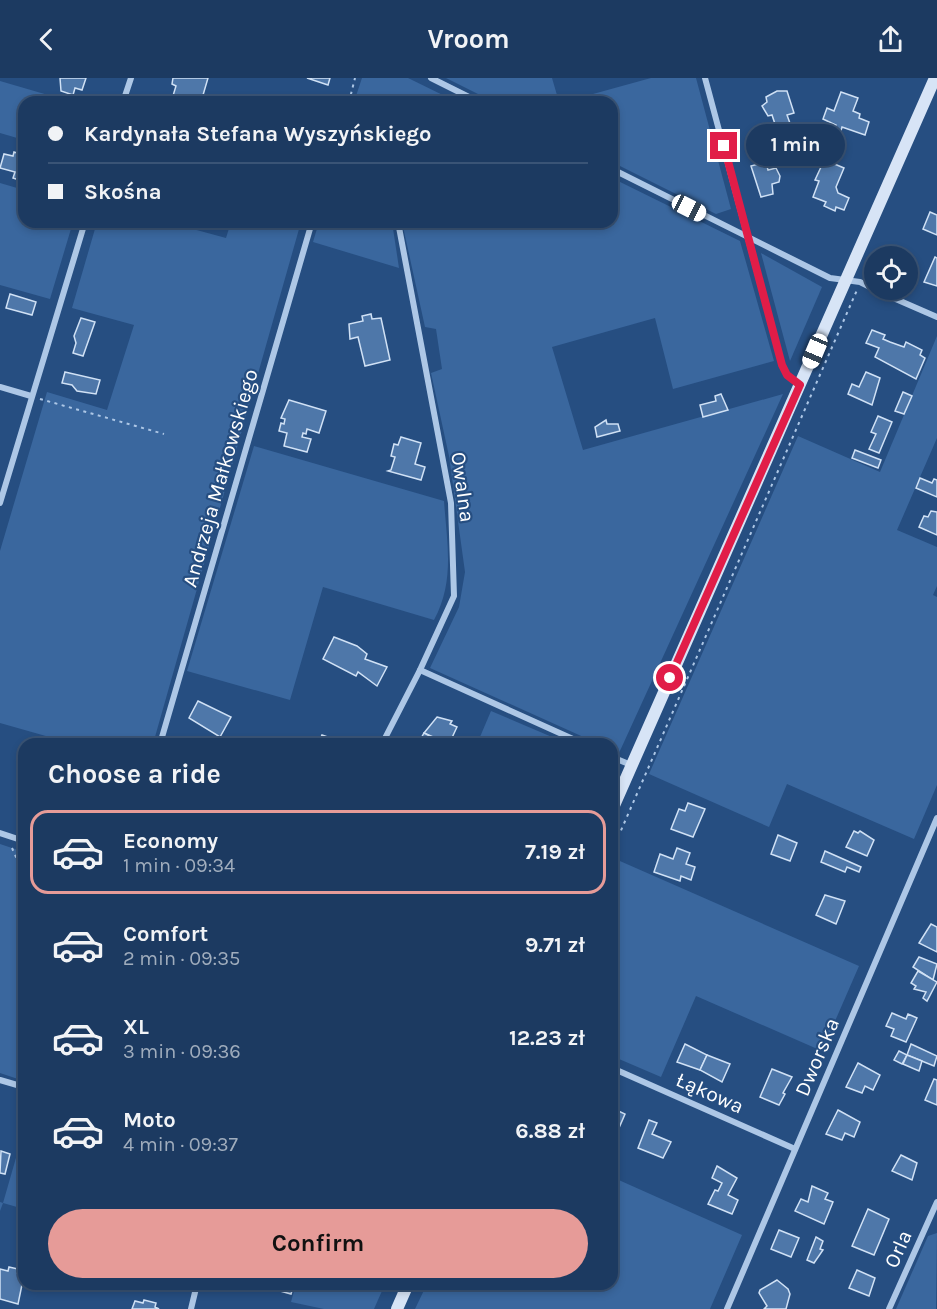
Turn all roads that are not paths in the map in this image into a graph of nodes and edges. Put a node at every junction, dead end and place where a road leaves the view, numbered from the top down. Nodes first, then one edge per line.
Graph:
1 (131, 78) edge
2 (431, 78) edge
3 (705, 78) edge
4 (935, 78) edge
5 (125, 96) edge
6 (467, 96) edge
7 (618, 172) edge
8 (83, 228) edge
9 (310, 228) edge
10 (399, 228) edge
11 (747, 238) junction
12 (846, 280) junction
13 (864, 286) edge
14 (899, 300) edge
15 (937, 317) edge
16 (800, 385) junction
17 (0, 387) edge
18 (31, 396) junction
19 (0, 503) edge
20 (420, 670) junction
21 (162, 738) edge
22 (385, 738) edge
23 (571, 738) edge
24 (618, 760) edge
25 (631, 765) junction
26 (618, 796) edge
27 (937, 818) edge
28 (3, 834) edge
29 (18, 839) edge
30 (618, 1071) edge
31 (0, 1080) edge
32 (18, 1085) edge
33 (795, 1149) junction
34 (937, 1202) edge
35 (935, 1211) edge
36 (196, 1290) edge
37 (405, 1290) edge
38 (191, 1309) edge
39 (397, 1309) edge
40 (727, 1309) edge
41 (889, 1309) edge

1 - 5 street
2 - 6 street
3 - 11 street
4 - 12 main road
7 - 11 street
8 - 18 street
9 - 21 street, Andrzeja Małkowskiego
10 - 20 street, Owalna
11 - 12 street
11 - 16 street
12 - 13 street
12 - 16 main road
14 - 15 street
16 - 25 main road
17 - 18 street
18 - 19 street
20 - 22 street, Owalna
20 - 23 street
24 - 25 street
25 - 26 main road
27 - 33 street, Dworska
28 - 29 street
30 - 33 street, Łąkowa
31 - 32 street
33 - 40 street, Dworska
34 - 35 street, Orla
35 - 41 street, Orla
36 - 38 street
37 - 39 main road

